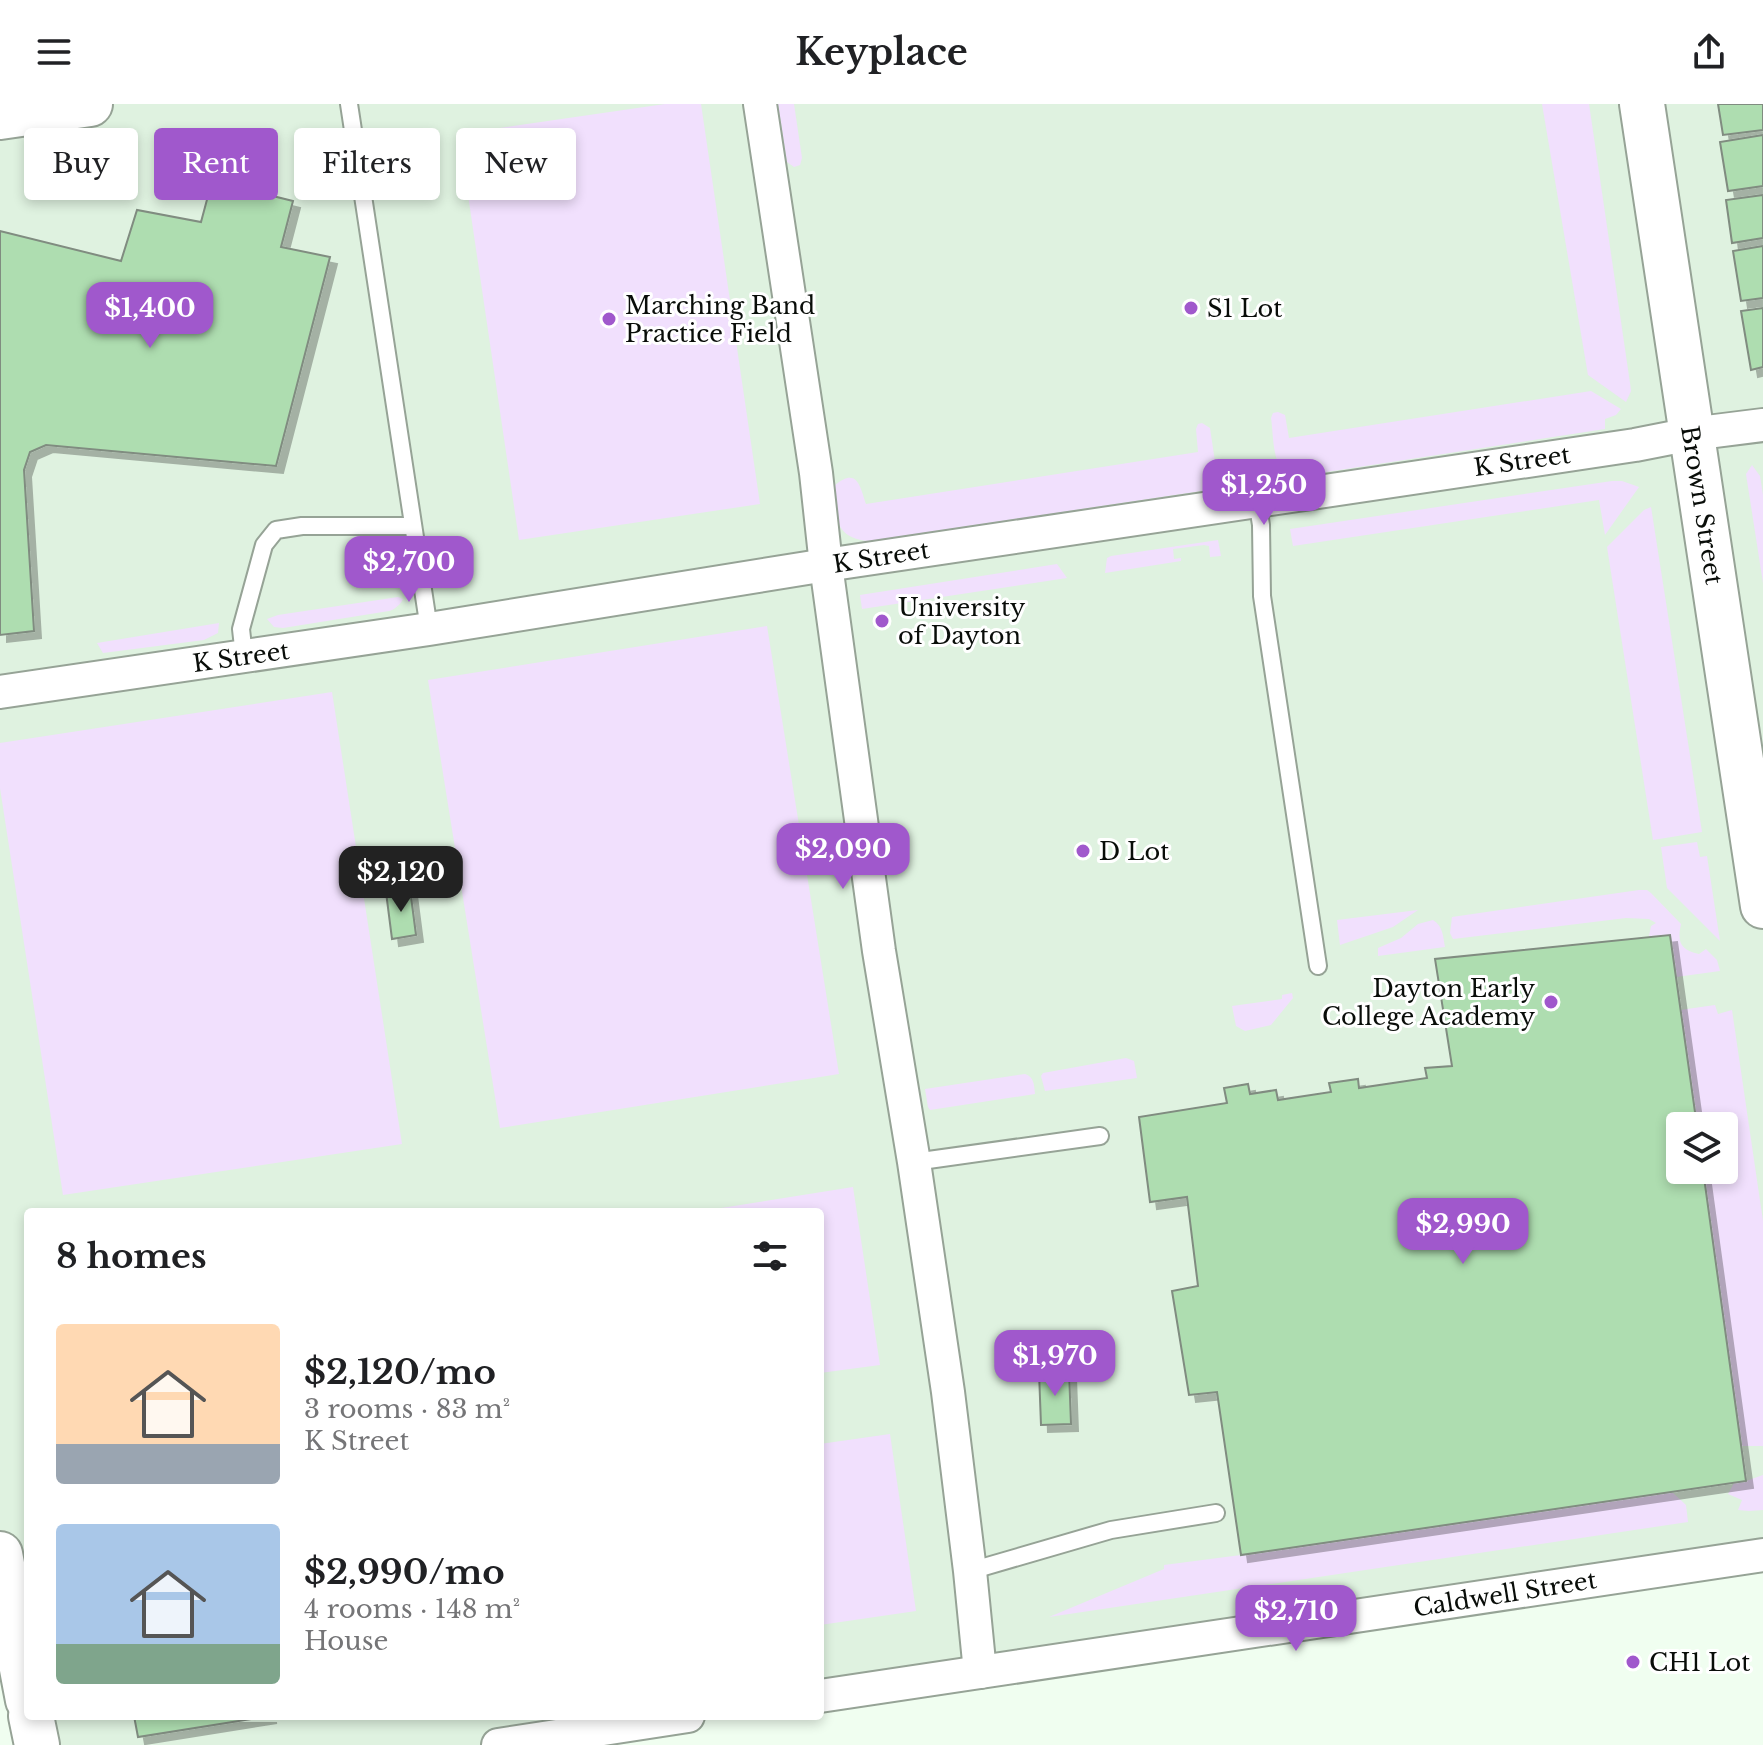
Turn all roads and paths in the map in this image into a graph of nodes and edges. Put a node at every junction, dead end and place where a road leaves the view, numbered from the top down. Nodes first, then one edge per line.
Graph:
1 (90, 104) edge
2 (349, 104) edge
3 (760, 104) edge
4 (1642, 104) edge
5 (0, 117) edge
6 (1763, 425) edge
7 (1691, 434) junction
8 (1257, 500) junction
9 (413, 526) junction
10 (826, 565) junction
11 (429, 629) junction
12 (244, 656) junction
13 (0, 692) edge
14 (1763, 906) edge
15 (1318, 966) dead end
16 (1100, 1136) dead end
17 (914, 1162) junction
18 (1216, 1513) dead end
19 (0, 1554) edge
20 (1763, 1555) edge
21 (970, 1571) junction
22 (980, 1672) junction
23 (24, 1679) edge
24 (824, 1695) edge
25 (32, 1720) edge
26 (662, 1720) edge
27 (37, 1745) edge
28 (498, 1745) edge

1 - 5 street
2 - 9 lane
3 - 10 street
4 - 7 street, Brown Street
6 - 7 street, K Street
7 - 8 street, K Street
7 - 14 street, Brown Street
8 - 10 street, K Street
8 - 15 lane
9 - 11 lane
9 - 12 lane
10 - 11 street, K Street
10 - 17 street
11 - 12 street, K Street
12 - 13 street, K Street
16 - 17 lane
17 - 21 street
18 - 21 lane
19 - 23 street
20 - 22 street, Caldwell Street
21 - 22 street
22 - 24 street, Caldwell Street
25 - 27 street
26 - 28 street

